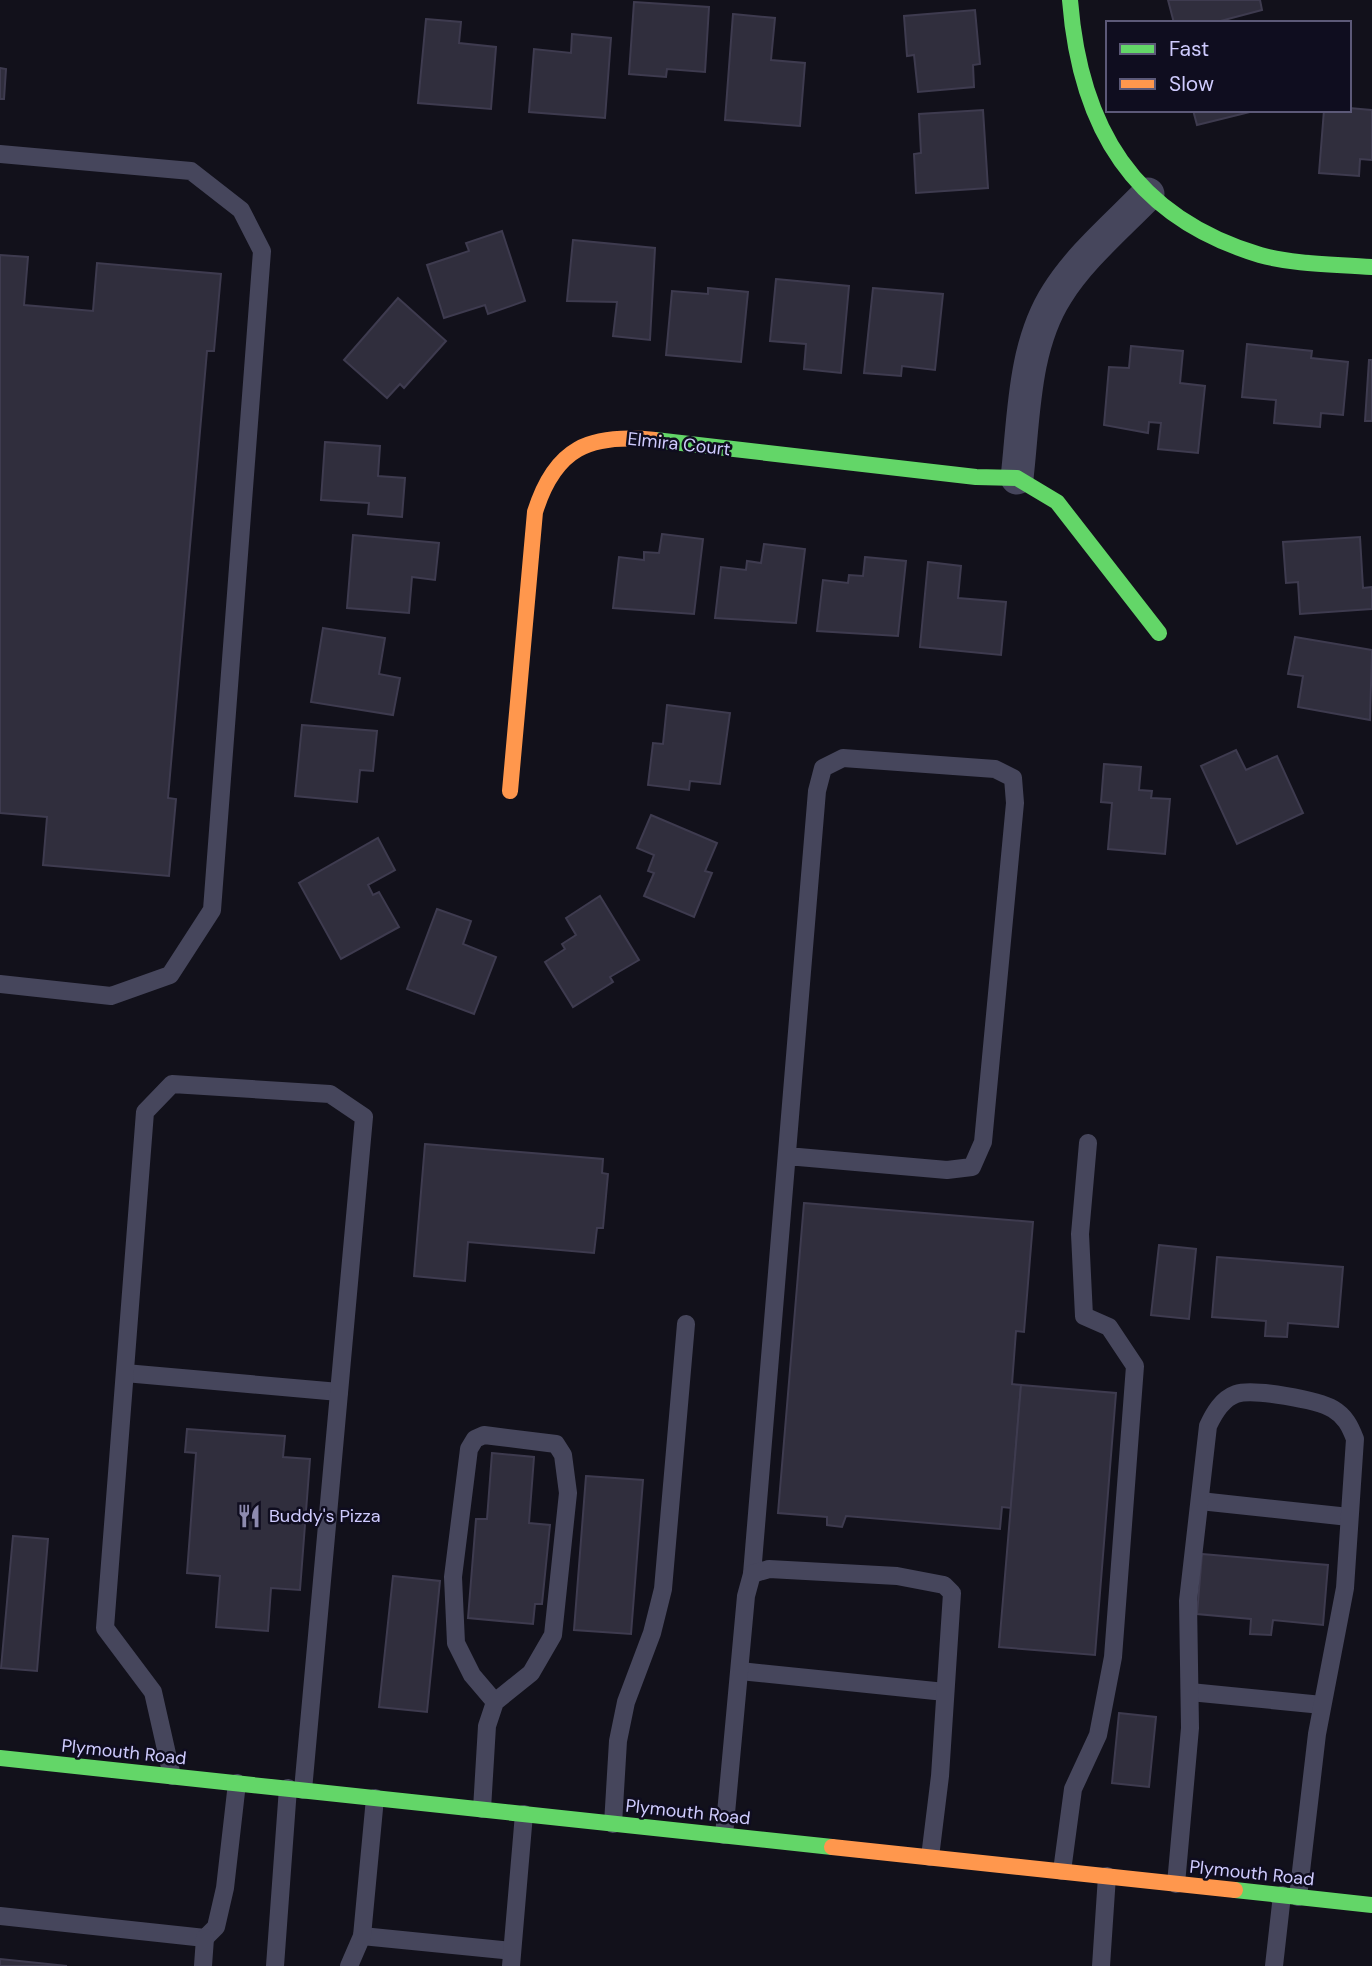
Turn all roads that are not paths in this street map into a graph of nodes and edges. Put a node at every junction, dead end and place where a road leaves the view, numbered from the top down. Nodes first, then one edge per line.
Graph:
1 (1070, 0) edge
2 (0, 154) edge
3 (1148, 194) junction
4 (1372, 267) edge
5 (1017, 478) junction
6 (1159, 633) dead end
7 (510, 791) dead end
8 (0, 984) edge
9 (1087, 1143) dead end
10 (787, 1156) junction
11 (686, 1324) dead end
12 (125, 1373) junction
13 (339, 1392) junction
14 (1200, 1501) junction
15 (1349, 1517) junction
16 (752, 1574) junction
17 (740, 1671) junction
18 (945, 1692) junction
19 (1190, 1692) junction
20 (495, 1702) junction
21 (1322, 1706) junction
22 (0, 1758) edge
23 (172, 1776) junction
24 (237, 1783) junction
25 (296, 1789) junction
26 (375, 1798) junction
27 (482, 1809) junction
28 (524, 1814) junction
29 (613, 1824) junction
30 (724, 1835) junction
31 (930, 1857) junction
32 (1062, 1871) junction
33 (1107, 1877) junction
34 (1176, 1884) junction
35 (1290, 1896) junction
36 (1372, 1905) edge
37 (0, 1916) edge
38 (362, 1936) junction
39 (205, 1938) junction
40 (512, 1958) edge
41 (203, 1966) edge
42 (275, 1966) edge
43 (349, 1966) edge
44 (1101, 1966) edge
45 (1274, 1966) edge

1 - 3 street
2 - 8 lane
3 - 4 street
3 - 5 street
5 - 6 street, Elmira Court
5 - 7 street, Elmira Court
9 - 32 lane
10 - 10 lane
10 - 16 lane
11 - 29 lane
12 - 13 lane
12 - 13 lane
12 - 23 lane
13 - 25 lane
14 - 15 lane
14 - 15 lane
14 - 19 lane
15 - 21 lane
16 - 17 lane
16 - 18 lane
17 - 18 lane
17 - 30 lane
18 - 31 lane
19 - 21 lane
19 - 34 lane
20 - 20 lane
20 - 27 lane
21 - 35 lane
22 - 23 street, Plymouth Road
23 - 24 street, Plymouth Road
24 - 25 street, Plymouth Road
24 - 39 lane
25 - 26 street, Plymouth Road
25 - 42 lane
26 - 27 street, Plymouth Road
26 - 38 lane
27 - 28 street, Plymouth Road
28 - 29 street, Plymouth Road
28 - 40 lane
29 - 30 street, Plymouth Road
30 - 31 street, Plymouth Road
31 - 32 street, Plymouth Road
32 - 33 street, Plymouth Road
33 - 34 street, Plymouth Road
33 - 44 lane
34 - 35 street, Plymouth Road
35 - 36 street, Plymouth Road
35 - 45 lane
37 - 39 lane
38 - 40 lane
38 - 43 lane
39 - 41 lane

